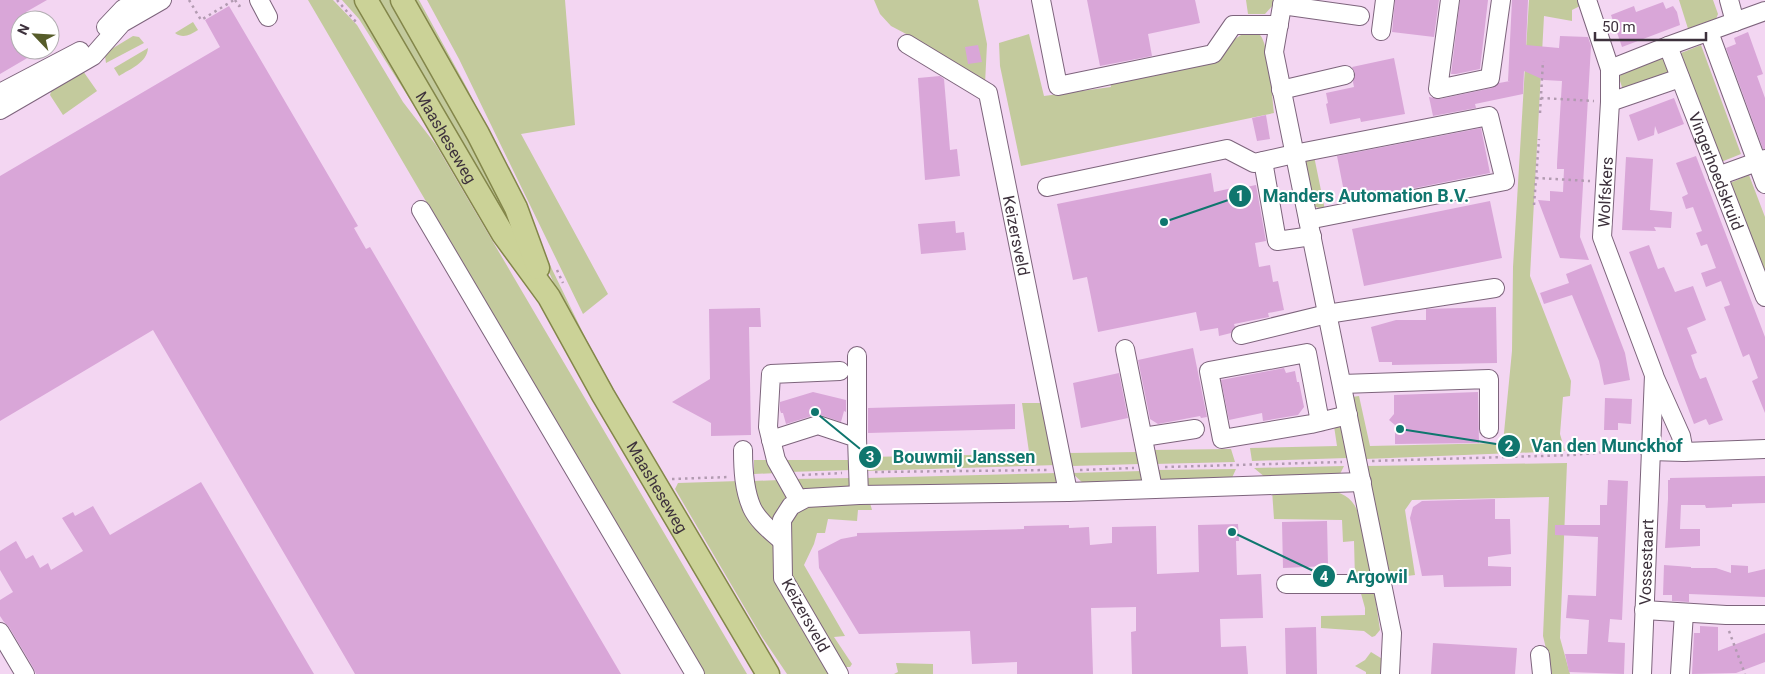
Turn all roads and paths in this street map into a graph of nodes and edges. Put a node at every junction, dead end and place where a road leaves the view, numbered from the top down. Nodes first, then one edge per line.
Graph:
1 (138, 0) edge
2 (162, 0) edge
3 (189, 0) edge
4 (234, 0) edge
5 (248, 0) edge
6 (259, 0) edge
7 (366, 0) edge
8 (402, 0) edge
9 (1040, 0) edge
10 (1385, 0) edge
11 (1450, 0) edge
12 (1501, 0) edge
13 (1729, 0) edge
14 (1283, 2) edge
15 (1587, 2) edge
16 (1316, 5) edge
17 (1765, 11) edge
18 (1360, 16) dead end
19 (268, 17) dead end
20 (1735, 22) junction
21 (1279, 25) junction
22 (1380, 31) dead end
23 (1709, 32) junction
24 (907, 44) dead end
25 (1668, 46) junction
26 (1543, 60) dead end
27 (1610, 69) junction
28 (1345, 75) dead end
29 (1680, 78) junction
30 (1281, 90) junction
31 (0, 93) edge
32 (1541, 98) junction
33 (1604, 102) junction
34 (0, 110) edge
35 (1540, 113) dead end
36 (1539, 139) dead end
37 (1294, 154) junction
38 (1761, 160) edge
39 (1263, 161) junction
40 (1718, 176) junction
41 (1536, 178) junction
42 (1593, 182) dead end
43 (1765, 184) edge
44 (1047, 187) dead end
45 (1534, 205) dead end
46 (421, 210) dead end
47 (1310, 228) junction
48 (1495, 288) dead end
49 (549, 296) junction
50 (1765, 297) edge
51 (1328, 314) junction
52 (1241, 335) dead end
53 (1125, 349) dead end
54 (857, 356) dead end
55 (840, 371) dead end
56 (1654, 374) junction
57 (1342, 384) junction
58 (1348, 415) junction
59 (1320, 422) junction
60 (1195, 429) dead end
61 (1489, 429) dead end
62 (1143, 437) junction
63 (856, 438) junction
64 (771, 440) junction
65 (1765, 449) edge
66 (743, 450) dead end
67 (1650, 451) junction
68 (1693, 457) junction
69 (1358, 462) junction
70 (1149, 468) junction
71 (1065, 470) junction
72 (857, 472) junction
73 (784, 475) junction
74 (743, 476) junction
75 (667, 479) dead end
76 (1362, 482) junction
77 (1153, 489) junction
78 (1068, 492) junction
79 (860, 495) junction
80 (799, 501) junction
81 (781, 540) junction
82 (1286, 584) dead end
83 (1382, 584) junction
84 (1644, 610) junction
85 (1684, 613) junction
86 (1726, 615) junction
87 (1765, 615) edge
88 (0, 632) edge
89 (1540, 655) dead end
90 (25, 674) edge
91 (695, 674) edge
92 (768, 674) edge
93 (839, 674) edge
94 (1390, 674) edge
95 (1542, 674) edge
96 (1642, 674) edge
97 (1680, 674) edge
98 (1745, 674) edge

1 - 31 street
2 - 34 street
3 - 4 path
4 - 5 path
6 - 19 street
7 - 49 main road, Maasheseweg
8 - 49 main road, Maasheseweg
9 - 21 street
10 - 22 street
11 - 12 street
13 - 20 street
14 - 16 street
14 - 21 street
15 - 27 street, Wolfskers
16 - 18 street
17 - 20 street
20 - 23 street
21 - 30 street
23 - 25 street
23 - 38 street
24 - 71 street, Keizersveld
25 - 27 street
25 - 29 street, Vingerhoedskruid
26 - 32 path
27 - 33 street, Wolfskers
28 - 30 street
29 - 33 street
29 - 40 street, Vingerhoedskruid
30 - 37 street
32 - 33 path
32 - 35 path
33 - 56 street, Wolfskers
36 - 41 path
37 - 39 street
37 - 47 street
37 - 47 street
38 - 40 street
38 - 43 street
39 - 44 street
39 - 47 street
40 - 50 street, Vingerhoedskruid
41 - 42 path
41 - 45 path
46 - 91 street
47 - 51 street
48 - 51 street
49 - 92 main road, Maasheseweg
51 - 52 street
51 - 57 street
53 - 62 street
54 - 63 street
55 - 64 street
56 - 67 street, Wolfskers
56 - 68 street, Wolfskers
57 - 58 street
57 - 61 street
58 - 59 street
58 - 69 street
59 - 59 street
60 - 62 street
62 - 70 street
63 - 64 street
63 - 72 street
64 - 73 street
65 - 68 street
66 - 74 street
67 - 68 street
67 - 69 path
67 - 84 street, Vossestaart
69 - 70 path
69 - 76 street
70 - 71 path
70 - 77 street
71 - 72 path
71 - 78 street, Keizersveld
72 - 73 path
72 - 79 street
73 - 80 street
74 - 75 path
74 - 81 street
76 - 77 street
76 - 83 street
77 - 78 street
78 - 79 street
79 - 80 street
80 - 81 street, Keizersveld
81 - 93 street, Keizersveld
82 - 83 street
83 - 94 street
84 - 85 street
84 - 96 street, Vossestaart
85 - 86 street
85 - 97 street
86 - 87 street
86 - 98 path
88 - 90 street
89 - 95 street

